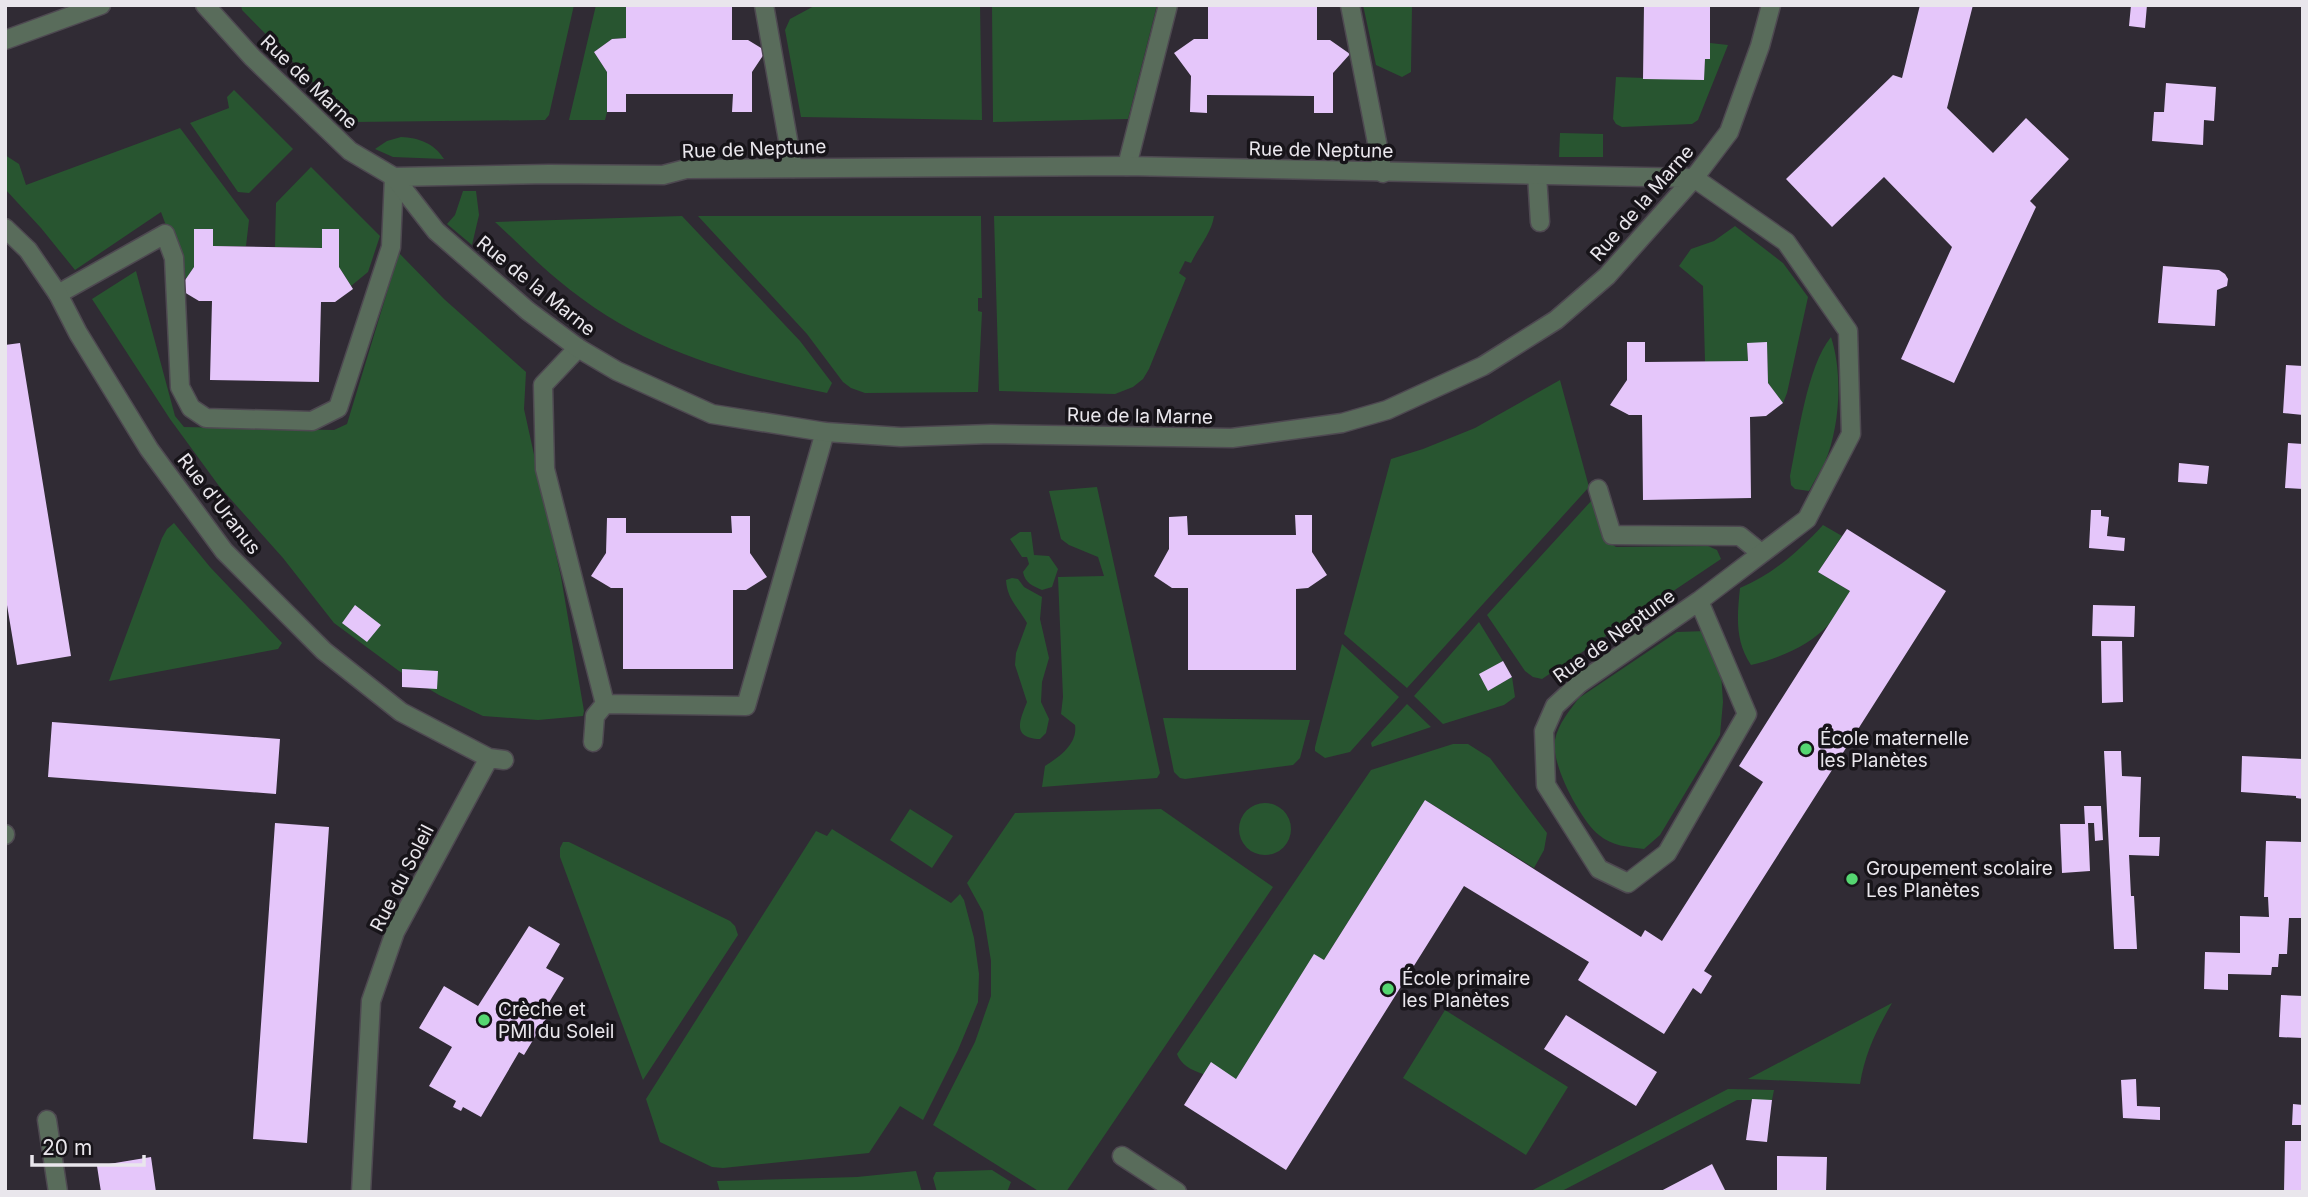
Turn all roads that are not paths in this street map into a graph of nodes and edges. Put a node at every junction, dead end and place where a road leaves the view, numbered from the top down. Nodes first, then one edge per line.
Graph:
1 (101, 5) edge
2 (205, 5) edge
3 (764, 5) edge
4 (1168, 5) edge
5 (1350, 5) edge
6 (1771, 5) edge
7 (5, 40) edge
8 (1127, 166) junction
9 (793, 168) junction
10 (1383, 173) junction
11 (1537, 175) junction
12 (394, 177) junction
13 (1694, 178) junction
14 (1539, 222) dead end
15 (5, 228) edge
16 (58, 294) junction
17 (578, 348) junction
18 (825, 432) junction
19 (1598, 489) dead end
20 (1761, 553) junction
21 (1699, 601) junction
22 (605, 704) junction
23 (593, 742) dead end
24 (496, 759) joint
25 (47, 1120) dead end
26 (1122, 1156) dead end
27 (58, 1192) edge
28 (361, 1192) edge
29 (1177, 1192) edge

1 - 7 street
2 - 12 street, Rue de Marne
3 - 9 street
4 - 8 street
5 - 10 street
6 - 13 street, Rue de la Marne
8 - 9 street, Rue de Neptune
8 - 10 street, Rue de Neptune
9 - 12 street, Rue de Neptune
10 - 11 street, Rue de Neptune
11 - 13 street, Rue de Neptune
11 - 14 street
12 - 16 street
12 - 17 street, Rue de la Marne
13 - 18 street, Rue de la Marne
13 - 20 street, Rue de Neptune
15 - 16 street, Rue d'Uranus
16 - 24 street, Rue d'Uranus
17 - 18 street, Rue de la Marne
17 - 22 street
18 - 22 street
19 - 20 street
20 - 21 street, Rue de Neptune
21 - 21 street, Rue de Neptune
22 - 23 street
24 - 28 street, Rue du Soleil
25 - 27 street
26 - 29 street

